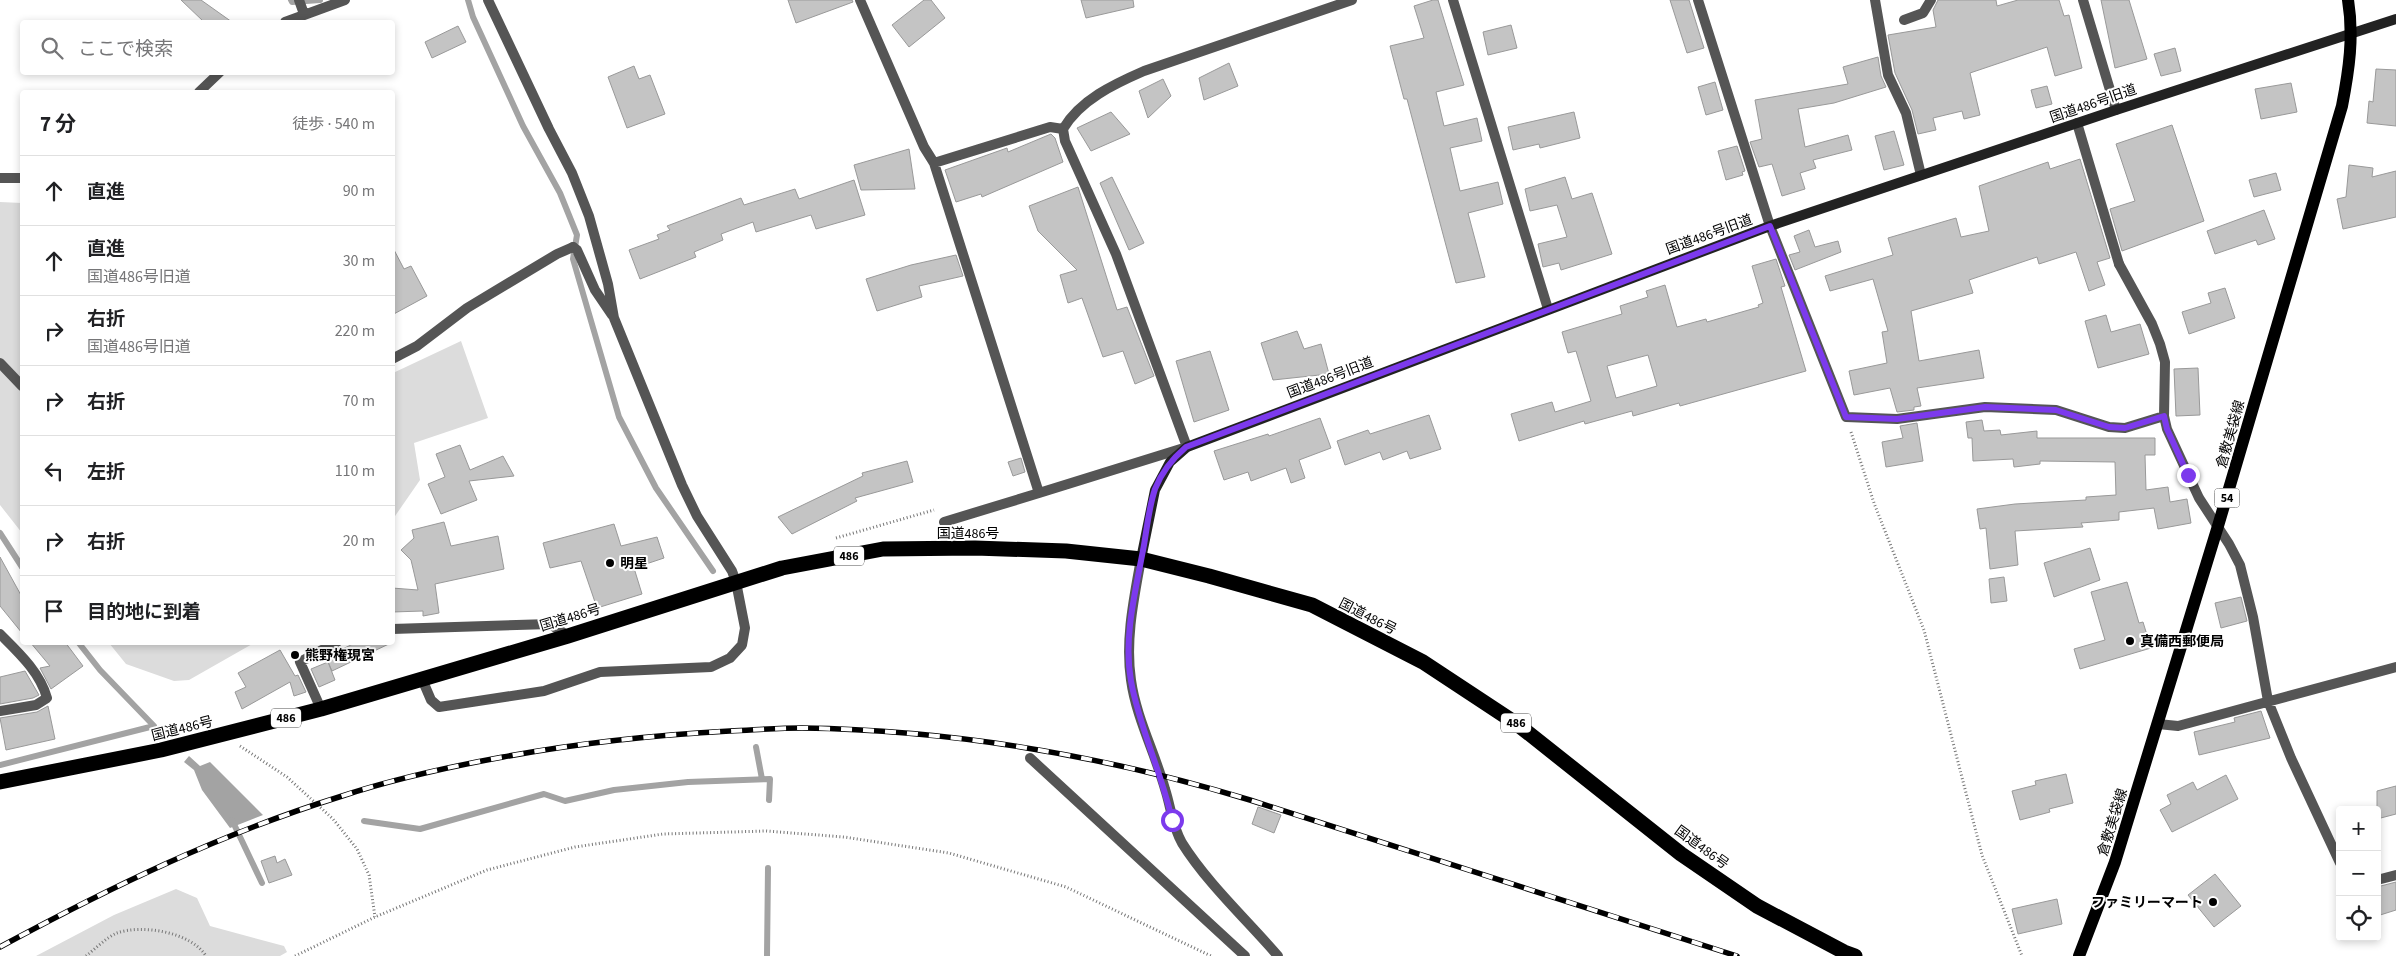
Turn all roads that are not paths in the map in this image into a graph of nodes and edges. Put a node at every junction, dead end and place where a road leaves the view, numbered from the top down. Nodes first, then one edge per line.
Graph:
1 (345, 0) edge
2 (488, 0) edge
3 (860, 0) edge
4 (1352, 0) edge
5 (1453, 0) edge
6 (1698, 0) edge
7 (1875, 0) edge
8 (1931, 0) edge
9 (2083, 0) edge
10 (2348, 0) edge
11 (302, 6) edge
12 (2396, 19) edge
13 (287, 20) edge
14 (1904, 20) dead end
15 (2352, 33) junction
16 (217, 75) edge
17 (201, 90) edge
18 (2116, 110) junction
19 (2077, 123) junction
20 (1063, 129) junction
21 (934, 163) junction
22 (1921, 175) junction
23 (0, 178) edge
24 (20, 178) edge
25 (1770, 226) junction
26 (1548, 309) junction
27 (614, 318) junction
28 (395, 357) edge
29 (0, 363) edge
30 (20, 384) edge
31 (2164, 416) junction
32 (1186, 447) junction
33 (1039, 493) junction
34 (944, 522) dead end
35 (2218, 526) junction
36 (1141, 559) junction
37 (736, 582) junction
38 (395, 629) edge
39 (0, 634) edge
40 (568, 636) junction
41 (331, 645) edge
42 (2396, 667) edge
43 (422, 679) junction
44 (2268, 701) junction
45 (321, 709) junction
46 (0, 711) edge
47 (2158, 724) junction
48 (1030, 758) dead end
49 (0, 782) edge
50 (2336, 854) edge
51 (2396, 875) edge
52 (2381, 879) edge
53 (1245, 956) edge
54 (1278, 956) edge
55 (1855, 956) edge
56 (2078, 956) edge

1 - 11 street
2 - 27 street
3 - 21 street
4 - 20 street
5 - 26 street
6 - 25 street
7 - 22 street
8 - 14 street
9 - 18 street
10 - 15 main road, 倉敷美袋線 / 54
11 - 13 street
12 - 15 street, 国道486号旧道
15 - 18 street, 国道486号旧道
15 - 35 main road, 倉敷美袋線 / 54
16 - 17 street
18 - 19 street, 国道486号旧道
19 - 22 street, 国道486号旧道
19 - 31 street
20 - 21 street
20 - 32 street
21 - 33 street
22 - 25 street, 国道486号旧道
23 - 24 street
25 - 26 street, 国道486号旧道
25 - 31 street
26 - 32 street, 国道486号旧道
27 - 28 street
27 - 37 street
29 - 30 street
31 - 35 street
32 - 33 street
32 - 36 street, 国道486号旧道
33 - 34 street
35 - 44 street
35 - 47 main road, 倉敷美袋線 / 54
36 - 37 highway, 国道486号 / 486
36 - 54 street
36 - 55 highway, 国道486号 / 486
37 - 40 highway, 国道486号 / 486
37 - 43 street
38 - 40 street
39 - 46 street
40 - 43 highway, 国道486号 / 486
41 - 45 street
42 - 44 street
43 - 45 highway, 国道486号 / 486
44 - 47 street
44 - 50 street
45 - 49 highway, 国道486号 / 486
47 - 56 main road, 倉敷美袋線 / 54
48 - 53 street
51 - 52 street

